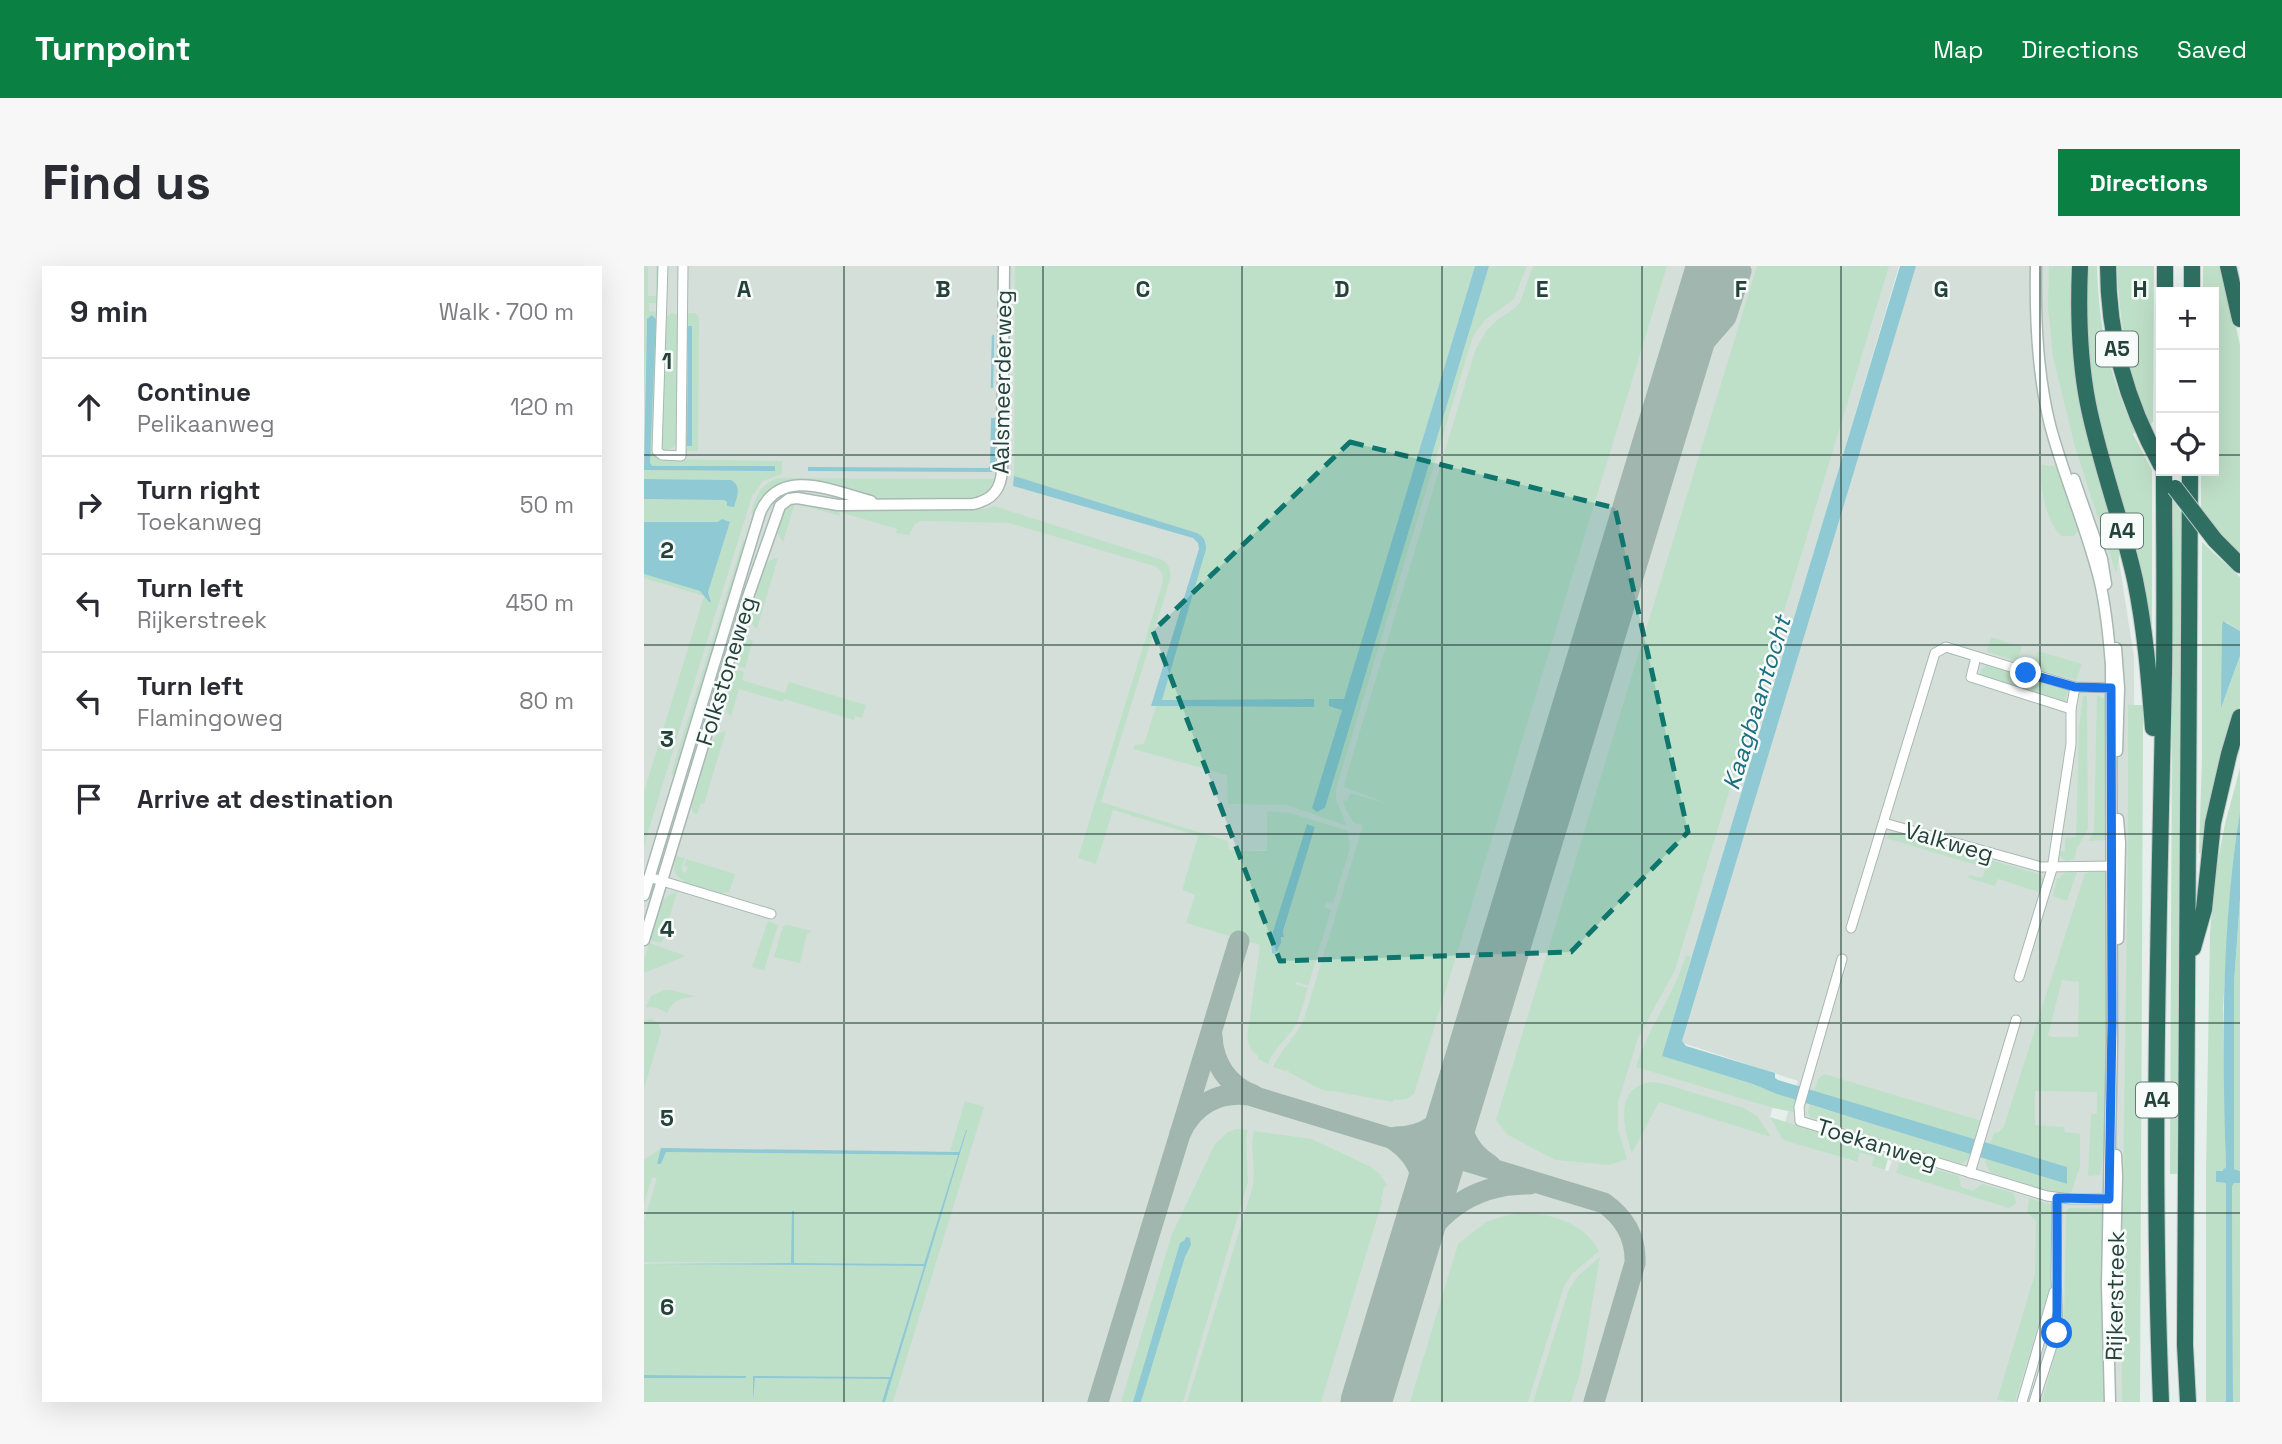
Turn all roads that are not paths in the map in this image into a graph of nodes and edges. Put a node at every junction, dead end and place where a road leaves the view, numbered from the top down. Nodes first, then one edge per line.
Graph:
1 (663, 266) edge
2 (683, 266) edge
3 (1004, 266) edge
4 (2036, 266) edge
5 (2080, 266) edge
6 (2108, 266) edge
7 (2165, 266) edge
8 (2192, 266) edge
9 (2228, 266) edge
10 (2165, 287) edge
11 (2192, 287) edge
12 (662, 300) junction
13 (682, 301) junction
14 (2240, 319) edge
15 (2156, 455) edge
16 (2165, 476) edge
17 (2168, 476) edge
18 (2190, 476) edge
19 (993, 496) joint
20 (884, 504) junction
21 (2240, 565) edge
22 (1976, 657) junction
23 (2075, 687) junction
24 (2115, 688) junction
25 (2071, 709) junction
26 (2240, 717) edge
27 (2240, 756) edge
28 (2160, 798) junction
29 (1884, 823) junction
30 (2209, 852) junction
31 (2116, 866) junction
32 (2052, 869) junction
33 (649, 877) junction
34 (662, 881) junction
35 (644, 895) edge
36 (771, 914) dead end
37 (1851, 928) dead end
38 (644, 940) edge
39 (1842, 959) dead end
40 (2187, 970) junction
41 (2019, 977) dead end
42 (2016, 1020) dead end
43 (1970, 1173) junction
44 (2057, 1198) junction
45 (2113, 1199) junction
46 (2056, 1277) junction
47 (2022, 1402) edge
48 (2034, 1402) edge
49 (2111, 1402) edge
50 (2161, 1402) edge
51 (2188, 1402) edge

1 - 12 street
2 - 13 street
3 - 19 street, Aalsmeerderweg
4 - 24 street, Rijkerstreek
5 - 28 highway, A4
6 - 15 highway, A5
7 - 10 highway
8 - 11 highway
9 - 14 highway
12 - 13 street
12 - 13 street
16 - 28 highway, A4
17 - 21 highway, bridge
18 - 40 highway, A4
19 - 20 street, Folkstoneweg
20 - 33 street, Folkstoneweg
20 - 34 street, Folkstoneweg
22 - 23 street
22 - 25 street
22 - 29 street, Valkweg
23 - 24 street
23 - 25 street
24 - 31 street, Rijkerstreek
25 - 32 street
26 - 30 highway, A4
27 - 30 highway, A4
28 - 50 highway, A4
29 - 32 street, Valkweg
29 - 37 street
30 - 40 highway, A4
31 - 32 street, Valkweg
31 - 45 street, Rijkerstreek
32 - 41 street
33 - 34 street
33 - 35 street, Folkstoneweg
34 - 36 street
34 - 38 street, Folkstoneweg
39 - 43 street, Toekanweg
40 - 51 highway, A4
42 - 43 street
43 - 44 street, Toekanweg
44 - 45 street, Toekanweg
44 - 46 street
45 - 49 street, Rijkerstreek
46 - 47 street
46 - 48 street

